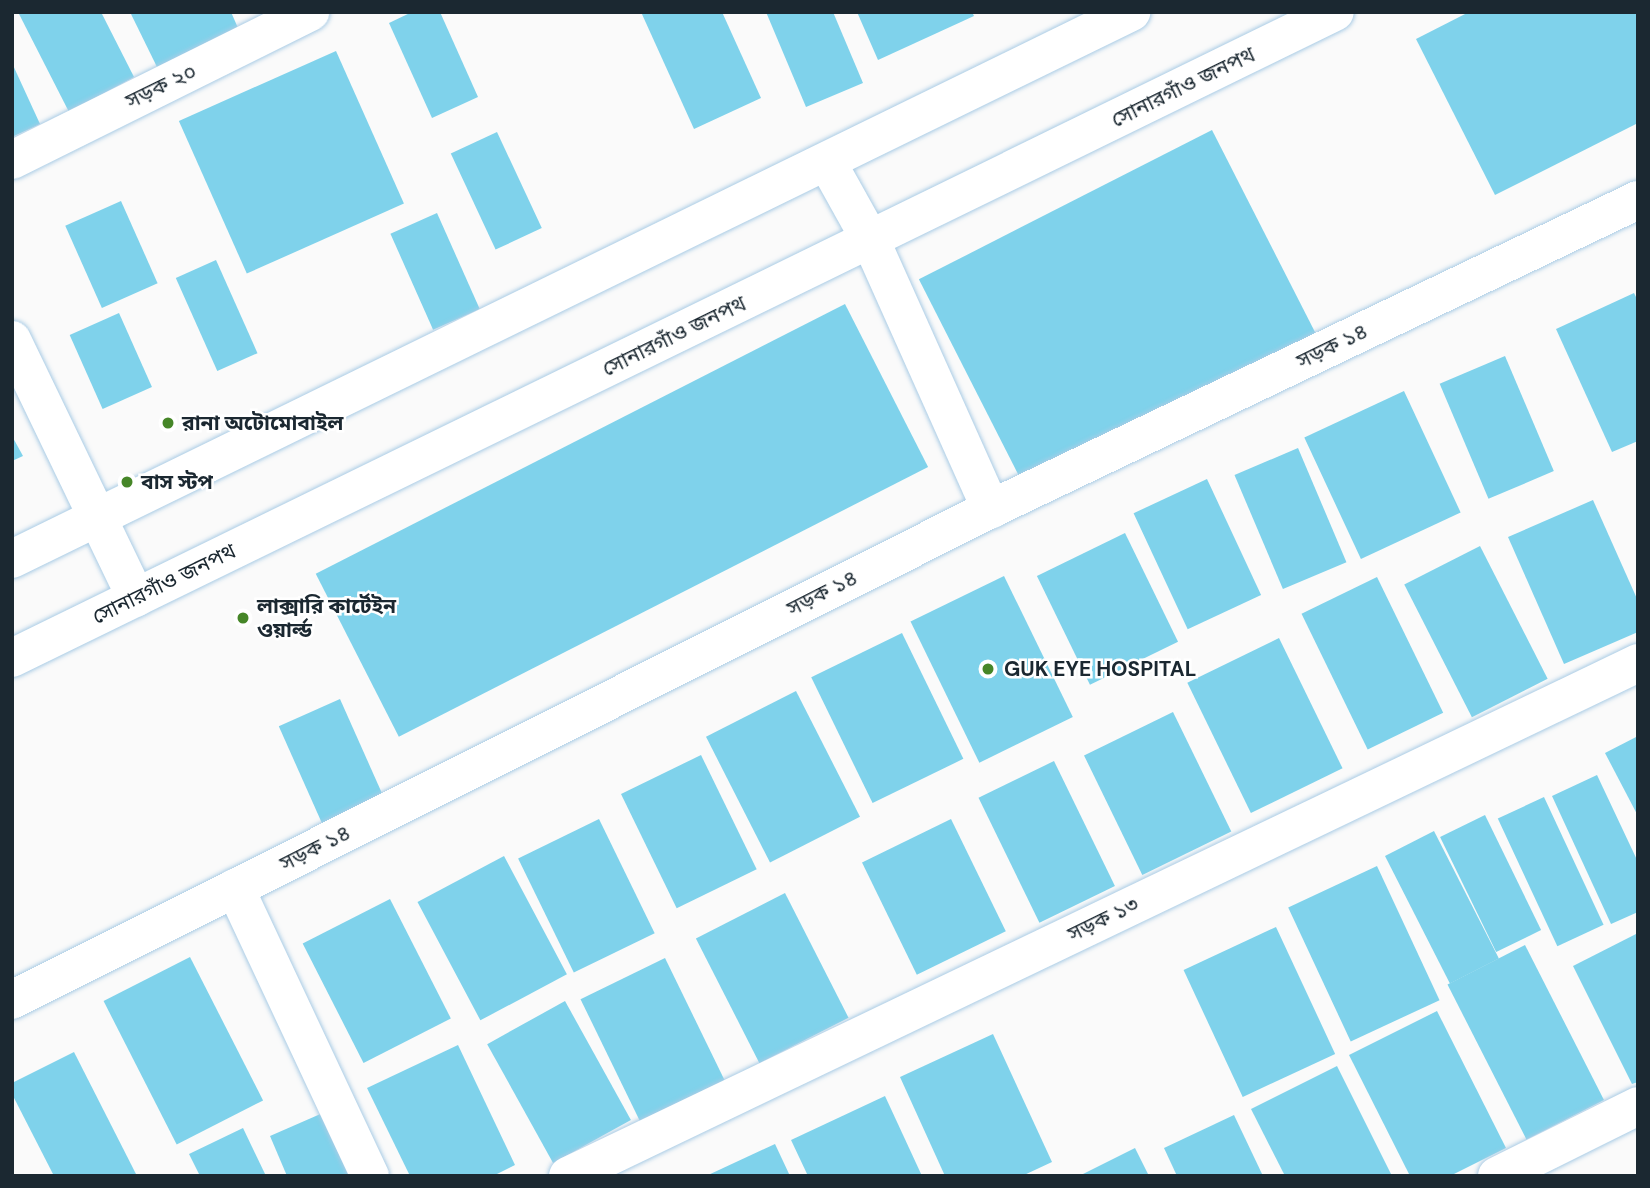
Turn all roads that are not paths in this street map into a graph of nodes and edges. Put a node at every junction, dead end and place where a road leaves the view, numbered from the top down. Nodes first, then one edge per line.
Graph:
1 (310, 12) edge
2 (1131, 12) edge
3 (1335, 12) edge
4 (12, 160) edge
5 (827, 162) junction
6 (1638, 200) edge
7 (871, 241) junction
8 (12, 340) edge
9 (991, 509) junction
10 (96, 517) junction
11 (12, 559) edge
12 (136, 598) junction
13 (12, 658) edge
14 (1638, 663) edge
15 (235, 888) junction
16 (12, 1000) edge
17 (1638, 1106) edge
18 (370, 1176) edge
19 (568, 1176) edge
20 (1497, 1176) edge

1 - 4 street, সড়ক ২০
2 - 5 street
3 - 7 street, সোনারগাঁও জনপথ
5 - 7 street
5 - 10 street
6 - 9 street, সড়ক ১৪
7 - 9 street
7 - 12 street, সোনারগাঁও জনপথ
8 - 10 street
9 - 15 street, সড়ক ১৪
10 - 11 street
10 - 12 street
12 - 13 street, সোনারগাঁও জনপথ
14 - 19 street, সড়ক ১৩
15 - 16 street, সড়ক ১৪
15 - 18 street
17 - 20 street

